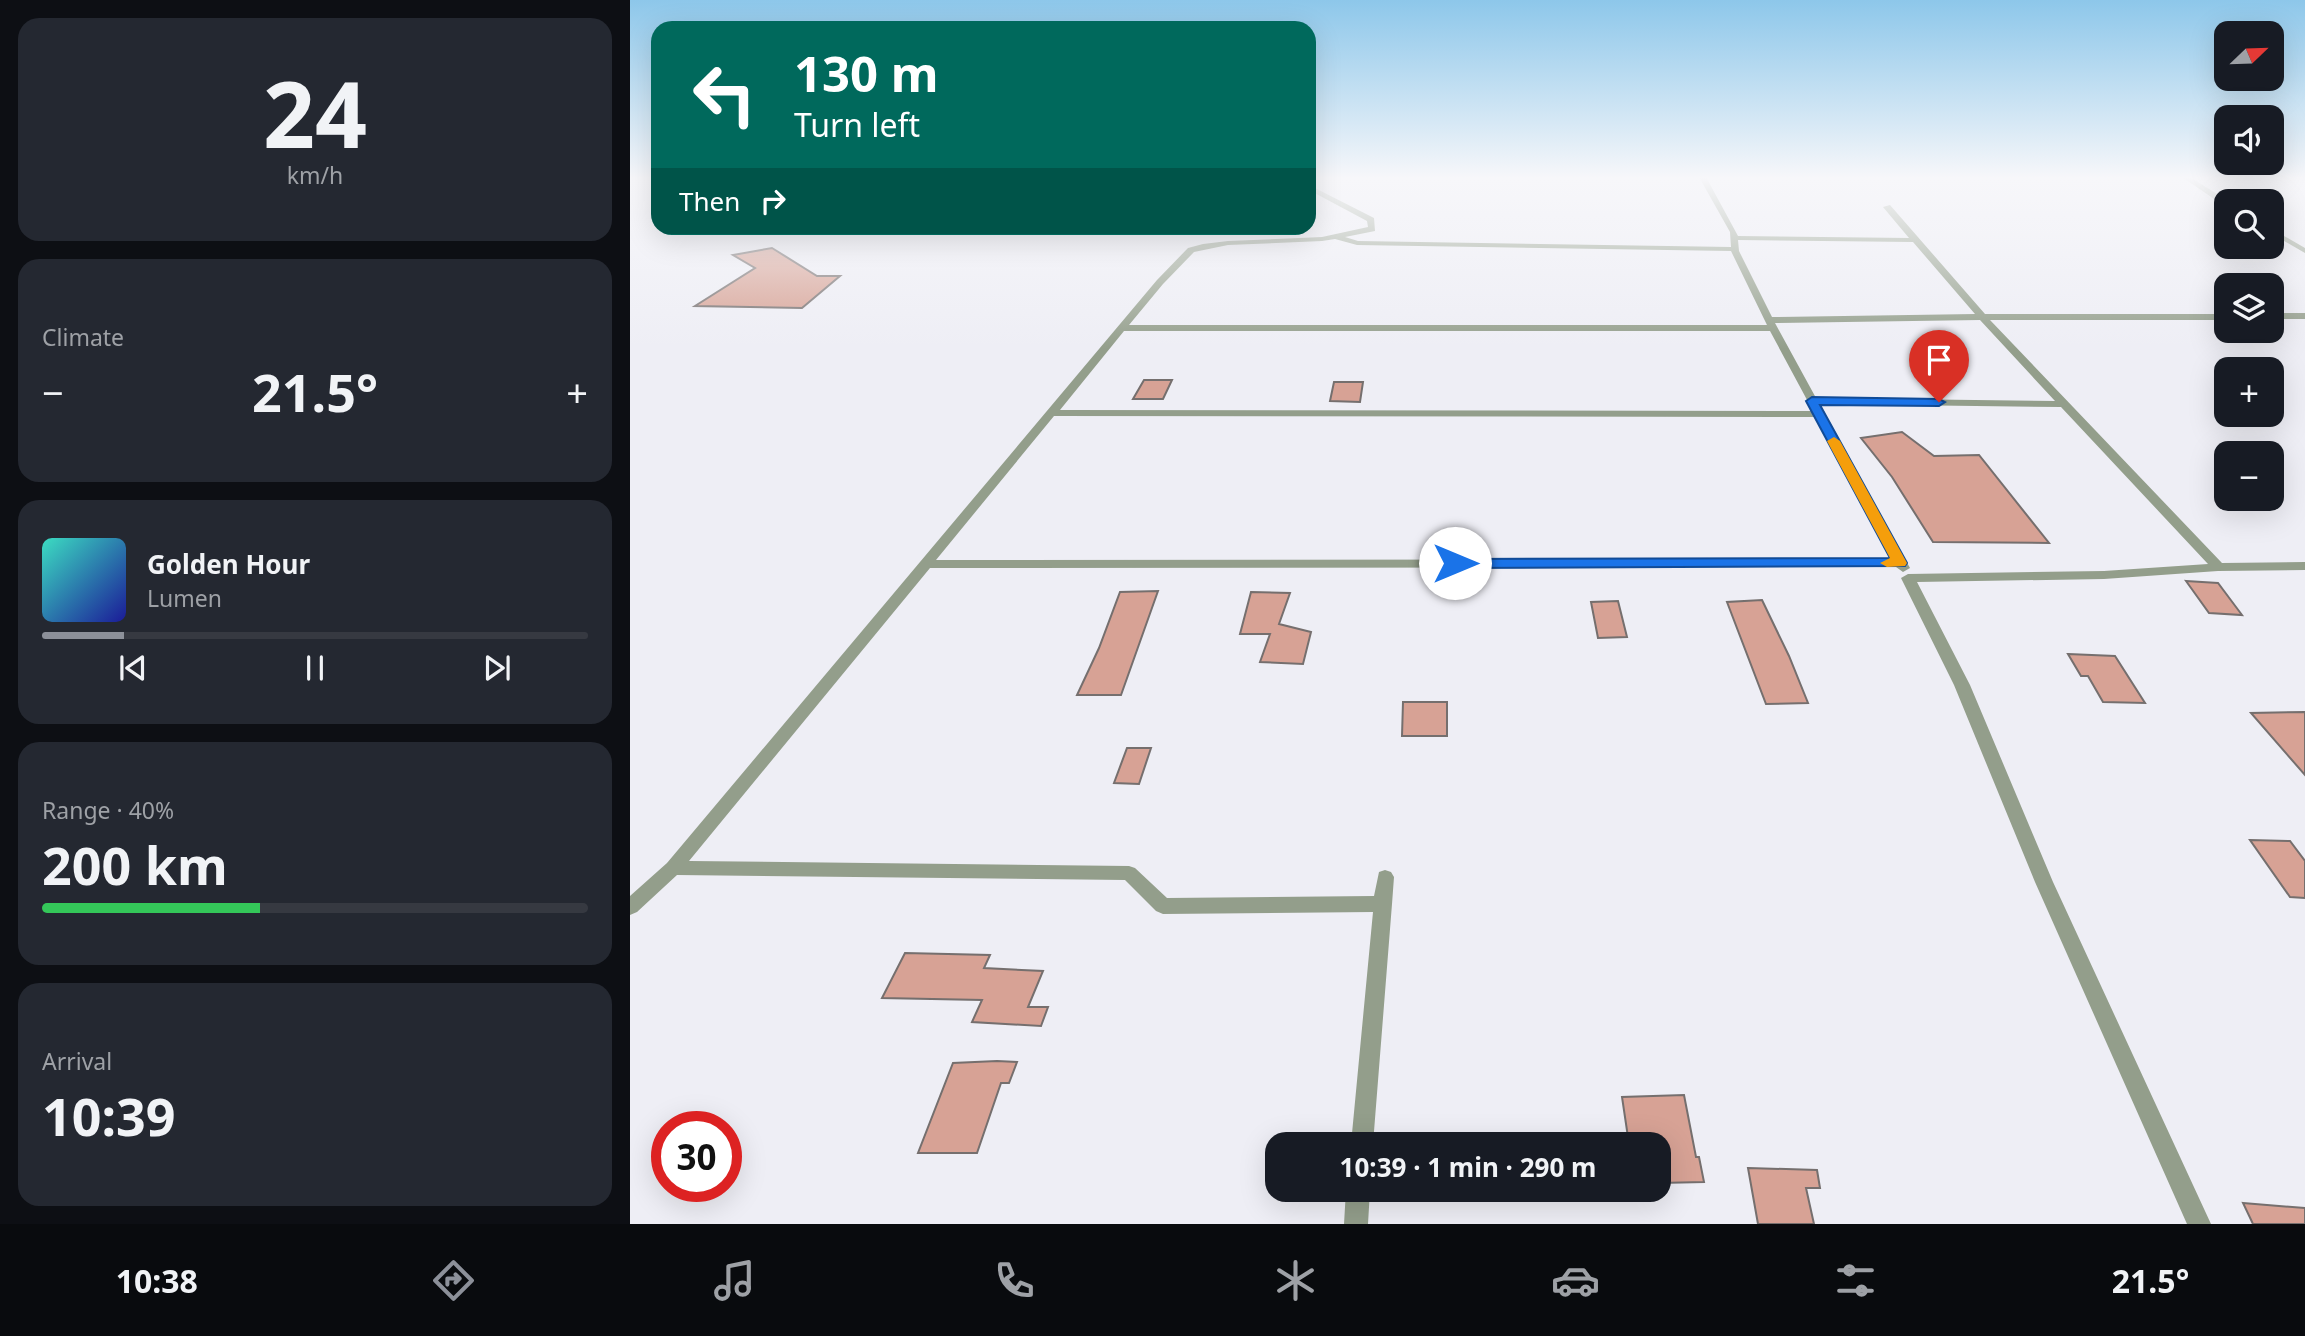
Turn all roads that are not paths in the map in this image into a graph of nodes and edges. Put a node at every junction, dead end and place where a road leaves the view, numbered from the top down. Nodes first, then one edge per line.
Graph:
1 (1345, 234) edge
2 (1734, 234) edge
3 (1910, 234) edge
4 (1335, 236) junction
5 (2284, 238) edge
6 (1915, 240) junction
7 (1734, 244) junction
8 (2305, 251) edge
9 (2284, 316) edge
10 (2305, 316) edge
11 (1982, 317) junction
12 (2214, 317) edge
13 (1770, 324) junction
14 (1122, 328) junction
15 (1812, 401) junction
16 (2066, 404) junction
17 (1051, 413) junction
18 (1819, 414) junction
19 (926, 564) junction
20 (2305, 566) edge
21 (2218, 567) junction
22 (1904, 571) junction
23 (673, 868) junction
24 (1385, 877) dead end
25 (1382, 904) junction
26 (630, 907) edge
27 (1363, 1132) edge
28 (1358, 1202) edge
29 (1356, 1224) edge
30 (2199, 1224) edge

1 - 4 street
2 - 7 street
3 - 6 street
4 - 7 street
4 - 14 street
5 - 8 street
6 - 7 street
6 - 11 street
7 - 13 street
9 - 10 street
11 - 12 street
11 - 13 street
11 - 16 street
13 - 14 street
13 - 15 street
14 - 17 street
15 - 16 street
15 - 18 street
16 - 21 street
17 - 18 street
17 - 19 street
18 - 22 street
19 - 22 street
19 - 23 street
20 - 21 street
21 - 22 street
22 - 30 street
23 - 25 street
23 - 26 street
24 - 25 street
25 - 27 street
28 - 29 street

